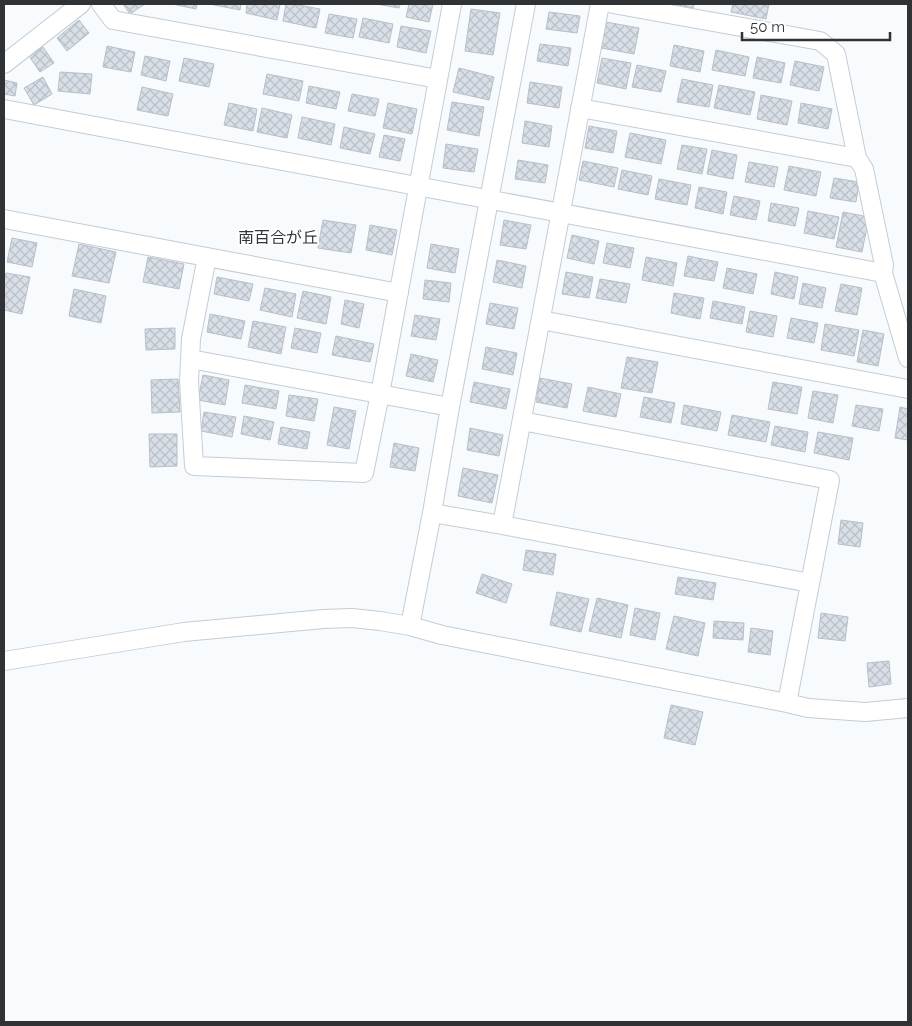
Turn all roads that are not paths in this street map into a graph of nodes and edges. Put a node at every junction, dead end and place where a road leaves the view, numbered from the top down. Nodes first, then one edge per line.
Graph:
1 (81, 4) edge
2 (101, 4) edge
3 (452, 4) edge
4 (526, 4) edge
5 (600, 4) edge
6 (614, 4) edge
7 (4, 64) edge
8 (438, 79) junction
9 (580, 108) junction
10 (4, 109) edge
11 (856, 158) junction
12 (418, 186) junction
13 (489, 200) junction
14 (560, 214) junction
15 (4, 219) edge
16 (206, 257) junction
17 (883, 273) junction
18 (399, 293) junction
19 (541, 320) junction
20 (908, 358) edge
21 (190, 359) junction
22 (908, 389) edge
23 (380, 394) junction
24 (450, 408) junction
25 (522, 421) junction
26 (432, 513) junction
27 (502, 525) junction
28 (810, 583) junction
29 (410, 626) junction
30 (4, 661) edge
31 (787, 703) junction
32 (908, 708) edge

1 - 7 street
2 - 8 street
3 - 8 street
4 - 13 street
5 - 9 street
6 - 11 street
8 - 12 street
9 - 11 street
9 - 14 street
10 - 12 street
11 - 17 street
12 - 13 street
12 - 18 street
13 - 14 street
13 - 24 street
14 - 17 street
14 - 19 street
15 - 16 street
16 - 18 street
16 - 21 street
17 - 20 street
18 - 23 street
19 - 22 street
19 - 25 street
21 - 23 street
21 - 23 street
23 - 24 street
24 - 26 street
25 - 27 street
25 - 28 street
26 - 27 street
26 - 29 street
27 - 28 street
28 - 31 street
29 - 30 street
29 - 31 street
31 - 32 street

